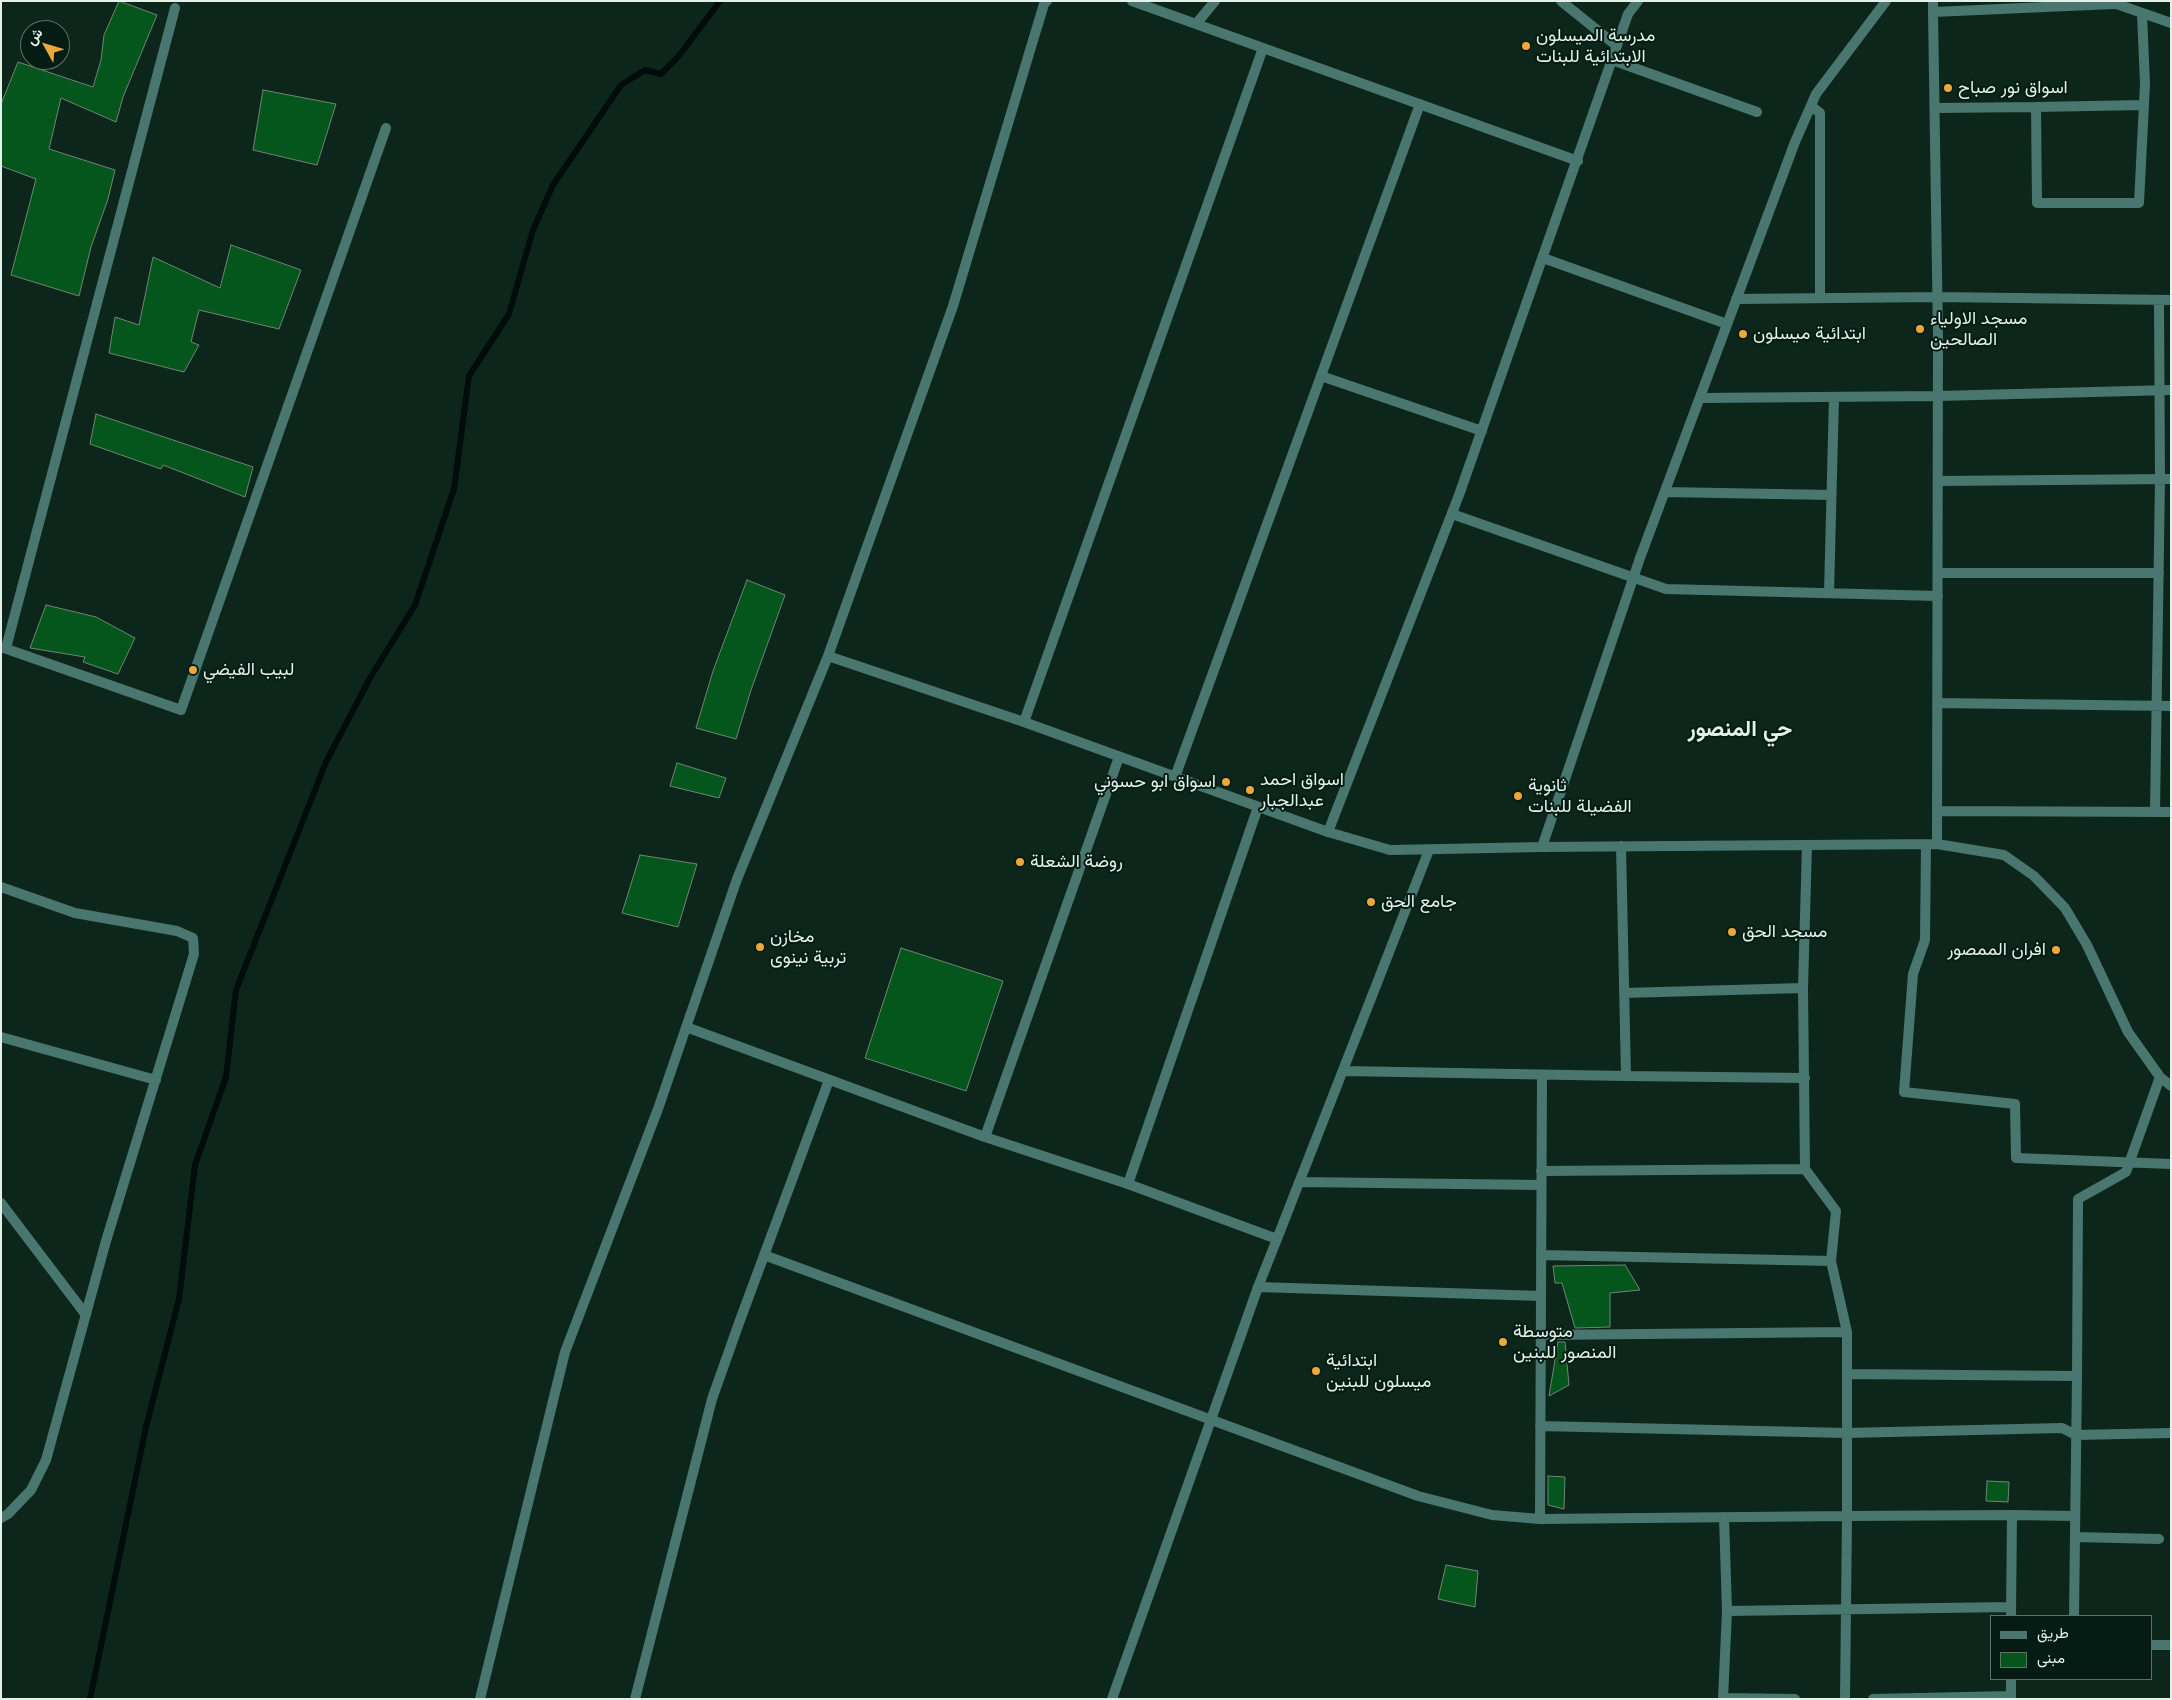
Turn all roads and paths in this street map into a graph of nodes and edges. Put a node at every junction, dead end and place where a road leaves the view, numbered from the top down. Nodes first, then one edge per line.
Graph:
1 (1047, 1) edge
2 (1132, 1) edge
3 (1215, 1) edge
4 (1561, 1) edge
5 (1638, 1) edge
6 (1886, 1) edge
7 (2111, 3) edge
8 (1933, 6) edge
9 (175, 8) dead end
10 (2142, 14) junction
11 (2171, 22) edge
12 (1196, 24) junction
13 (1617, 46) junction
14 (1264, 48) junction
15 (1612, 60) junction
16 (1420, 104) junction
17 (2144, 105) junction
18 (1811, 106) junction
19 (2036, 106) junction
20 (1935, 108) junction
21 (1757, 112) dead end
22 (386, 128) dead end
23 (1578, 161) junction
24 (1543, 258) junction
25 (1938, 297) junction
26 (1820, 298) junction
27 (1736, 299) junction
28 (2159, 300) junction
29 (2171, 300) edge
30 (1727, 324) junction
31 (1321, 376) junction
32 (2160, 390) junction
33 (2171, 390) edge
34 (1938, 396) junction
35 (1834, 397) junction
36 (1700, 398) junction
37 (1482, 431) junction
38 (2166, 479) edge
39 (1938, 481) junction
40 (1664, 492) junction
41 (1831, 495) junction
42 (1452, 514) junction
43 (1938, 572) junction
44 (2159, 573) junction
45 (1633, 578) junction
46 (1829, 593) junction
47 (1938, 596) junction
48 (3, 648) edge
49 (828, 656) junction
50 (1937, 703) junction
51 (2157, 706) junction
52 (2171, 706) edge
53 (1024, 722) junction
54 (1119, 757) junction
55 (1175, 777) junction
56 (1258, 807) junction
57 (1937, 810) junction
58 (2155, 812) junction
59 (2171, 812) edge
60 (1328, 832) junction
61 (1926, 844) junction
62 (1937, 844) junction
63 (1807, 845) junction
64 (1622, 846) junction
65 (1542, 847) junction
66 (1428, 850) junction
67 (1, 887) edge
68 (1803, 988) junction
69 (1624, 993) junction
70 (686, 1027) junction
71 (1, 1037) edge
72 (1343, 1071) junction
73 (1542, 1075) junction
74 (1626, 1076) junction
75 (2160, 1077) junction
76 (1805, 1078) junction
77 (156, 1080) junction
78 (829, 1080) junction
79 (2171, 1086) edge
80 (985, 1137) junction
81 (2130, 1161) junction
82 (2171, 1164) edge
83 (1805, 1169) junction
84 (1541, 1171) junction
85 (1299, 1182) junction
86 (1128, 1184) junction
87 (1541, 1185) junction
88 (1, 1202) edge
89 (1277, 1239) junction
90 (764, 1255) junction
91 (1541, 1255) junction
92 (1831, 1261) junction
93 (1258, 1287) junction
94 (1541, 1296) junction
95 (86, 1315) junction
96 (1847, 1332) junction
97 (1541, 1335) junction
98 (1847, 1374) junction
99 (2076, 1376) junction
100 (1212, 1421) junction
101 (1540, 1426) junction
102 (1847, 1433) junction
103 (2171, 1433) edge
104 (2076, 1435) junction
105 (2012, 1515) junction
106 (1847, 1516) junction
107 (2075, 1516) junction
108 (1724, 1517) junction
109 (1, 1518) edge
110 (1540, 1519) junction
111 (2075, 1537) junction
112 (2159, 1540) dead end
113 (1846, 1608) junction
114 (1728, 1611) junction
115 (2011, 1612) edge
116 (2074, 1615) edge
117 (2152, 1645) edge
118 (2171, 1645) edge
119 (2011, 1680) edge
120 (1723, 1698) edge
121 (2011, 1698) edge
122 (480, 1699) edge
123 (635, 1699) edge
124 (1112, 1699) edge
125 (1795, 1699) edge
126 (1845, 1699) edge
127 (1873, 1699) edge

1 - 49 street
2 - 12 street
3 - 12 street
4 - 13 street
5 - 13 street
6 - 18 street
7 - 8 street
7 - 10 street
8 - 20 street
9 - 48 street
10 - 11 street
10 - 17 street
12 - 14 street
13 - 15 street
14 - 16 street
14 - 53 street
15 - 21 street
15 - 23 street
16 - 23 street
16 - 31 street
17 - 19 street
17 - 19 street
18 - 26 street
18 - 27 street
19 - 20 street
20 - 25 street
22 - 48 street
23 - 24 street
24 - 30 street
24 - 37 street
25 - 26 street
25 - 28 street
25 - 34 street
26 - 27 street
27 - 30 street
28 - 29 street
28 - 32 street
30 - 36 street
31 - 37 street
31 - 55 street
32 - 33 street
32 - 34 street
32 - 38 street
34 - 35 street
34 - 39 street
35 - 36 street
35 - 41 street
36 - 40 street
37 - 42 street
38 - 39 street
38 - 44 street
39 - 43 street
40 - 41 street
40 - 45 street
41 - 46 street
42 - 45 street
42 - 60 street
43 - 44 street
43 - 47 street
44 - 51 street
45 - 46 street
45 - 65 street
46 - 47 street
47 - 50 street
49 - 53 street
49 - 70 street
50 - 51 street
50 - 57 street
51 - 52 street
51 - 58 street
53 - 54 street
54 - 55 street
54 - 80 street
55 - 56 street
56 - 60 street
56 - 86 street
57 - 58 street
57 - 62 street
58 - 59 street
60 - 66 street
61 - 62 street
61 - 63 street
61 - 81 street
62 - 75 street
63 - 64 street
63 - 68 street
64 - 65 street
64 - 69 street
65 - 66 street
66 - 72 street
67 - 77 street
68 - 69 street
68 - 76 street
69 - 74 street
70 - 78 street
70 - 122 street
71 - 77 street
72 - 73 street
72 - 85 street
73 - 74 street
73 - 84 street
74 - 76 street
75 - 79 street
75 - 81 street
76 - 83 street
77 - 95 street
78 - 80 street
78 - 90 street
80 - 86 street
81 - 82 street
81 - 99 street
83 - 84 street
83 - 92 street
84 - 87 street
85 - 87 street
85 - 89 street
86 - 89 street
87 - 91 street
88 - 95 street
89 - 93 street
90 - 100 street
90 - 123 street
91 - 92 street
91 - 94 street
92 - 96 street
93 - 94 street
93 - 100 street
94 - 97 street
95 - 109 street
96 - 97 street
96 - 98 street
97 - 101 street
98 - 99 street
98 - 102 street
99 - 104 street
100 - 110 street
100 - 124 street
101 - 102 street
101 - 110 street
102 - 104 street
102 - 106 street
103 - 104 street
104 - 107 street
105 - 106 street
105 - 107 street
105 - 115 street
106 - 108 street
106 - 113 street
107 - 111 street
108 - 110 street
108 - 114 street
111 - 112 street
111 - 116 street
113 - 114 street
113 - 115 street
113 - 126 street
114 - 120 street
117 - 118 street
119 - 121 street
120 - 125 street
121 - 127 street

